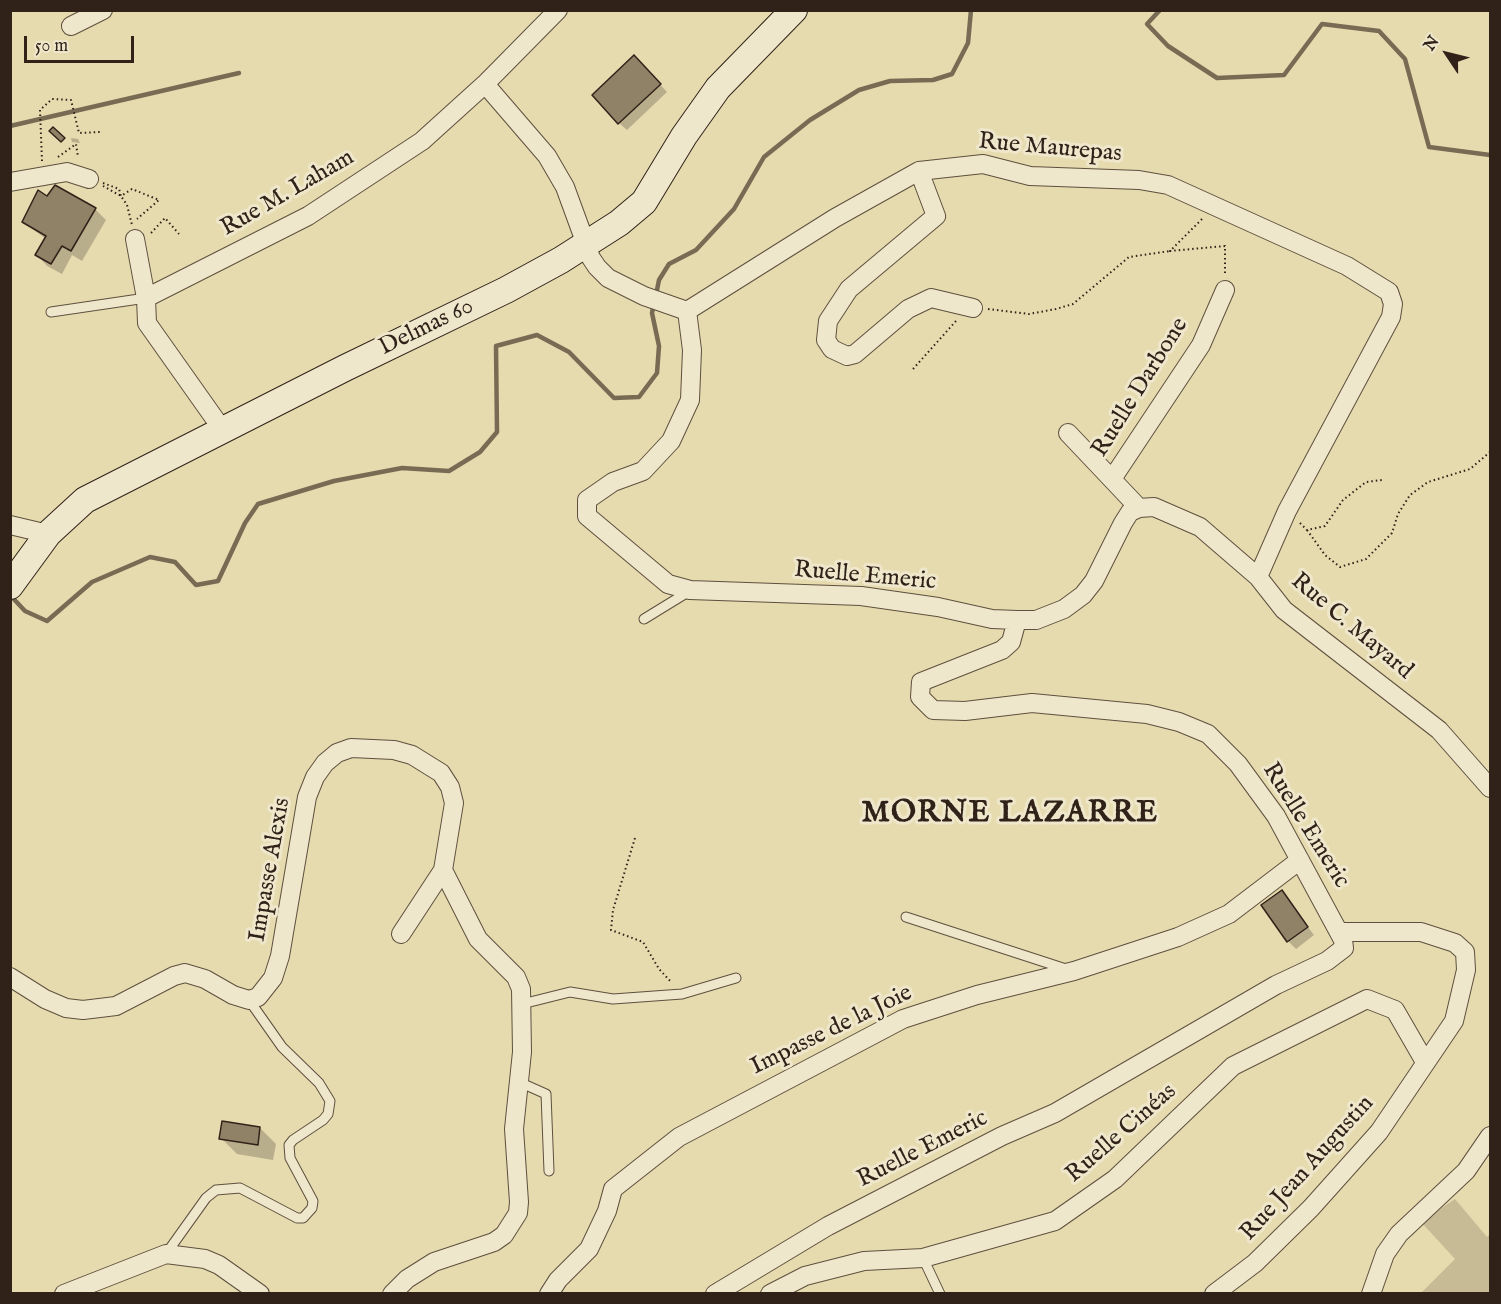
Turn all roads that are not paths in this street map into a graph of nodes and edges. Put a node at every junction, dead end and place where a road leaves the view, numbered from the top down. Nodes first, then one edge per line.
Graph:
1 (103, 10) edge
2 (558, 10) edge
3 (794, 10) edge
4 (70, 26) dead end
5 (485, 84) junction
6 (919, 171) junction
7 (89, 179) road end
8 (10, 182) edge
9 (143, 236) road end
10 (586, 244) junction
11 (1225, 290) road end
12 (146, 298) junction
13 (966, 307) road end
14 (687, 311) junction
15 (51, 312) dead end
16 (222, 429) junction
17 (1068, 433) dead end
18 (1112, 479) junction
19 (1138, 508) junction
20 (10, 525) edge
21 (48, 534) junction
22 (17, 577) edge
23 (1258, 577) junction
24 (690, 590) junction
25 (644, 619) dead end
26 (1017, 620) junction
27 (1491, 788) edge
28 (1300, 860) junction
29 (443, 870) junction
30 (906, 917) dead end
31 (1341, 932) junction
32 (400, 934) dead end
33 (1074, 971) junction
34 (10, 976) edge
35 (736, 978) dead end
36 (249, 1000) junction
37 (522, 1004) junction
38 (1425, 1062) junction
39 (519, 1082) junction
40 (1491, 1136) edge
41 (549, 1171) dead end
42 (166, 1254) junction
43 (923, 1258) junction
44 (64, 1293) edge
45 (260, 1293) edge
46 (392, 1293) edge
47 (549, 1293) edge
48 (715, 1293) edge
49 (770, 1293) edge
50 (940, 1293) edge
51 (1214, 1293) edge
52 (1371, 1293) edge

1 - 4 street
2 - 5 street, Rue M. Laham
3 - 10 street, Delmas 60
5 - 10 street
5 - 12 street, Rue M. Laham
6 - 13 street
6 - 14 street, Rue Maurepas
6 - 23 street, Rue Maurepas
7 - 8 street
9 - 12 street
10 - 14 street
10 - 16 street, Delmas 60
11 - 18 street, Ruelle Darbone
12 - 15 lane
12 - 16 street
14 - 24 street, Ruelle Emeric
16 - 21 street, Delmas 60
17 - 18 street
18 - 19 street
19 - 23 street, Rue C. Mayard
19 - 26 street
20 - 21 street
21 - 22 street, Delmas 60
23 - 27 street, Rue C. Mayard
24 - 25 lane
24 - 26 street, Ruelle Emeric
26 - 28 street, Ruelle Emeric
28 - 31 street, Ruelle Emeric
28 - 33 street, Impasse de la Joie
29 - 32 street
29 - 36 street, Impasse Alexis
29 - 37 street
30 - 33 lane
31 - 38 street, Rue Jean Augustin
31 - 48 street, Ruelle Emeric
33 - 47 street, Impasse de la Joie
34 - 36 street
35 - 37 lane
36 - 42 lane
37 - 39 street
38 - 43 street, Ruelle Cinéas
38 - 51 street, Rue Jean Augustin
39 - 41 lane
39 - 46 street
40 - 52 street
42 - 44 street
42 - 45 street
43 - 49 street, Ruelle Cinéas
43 - 50 lane

